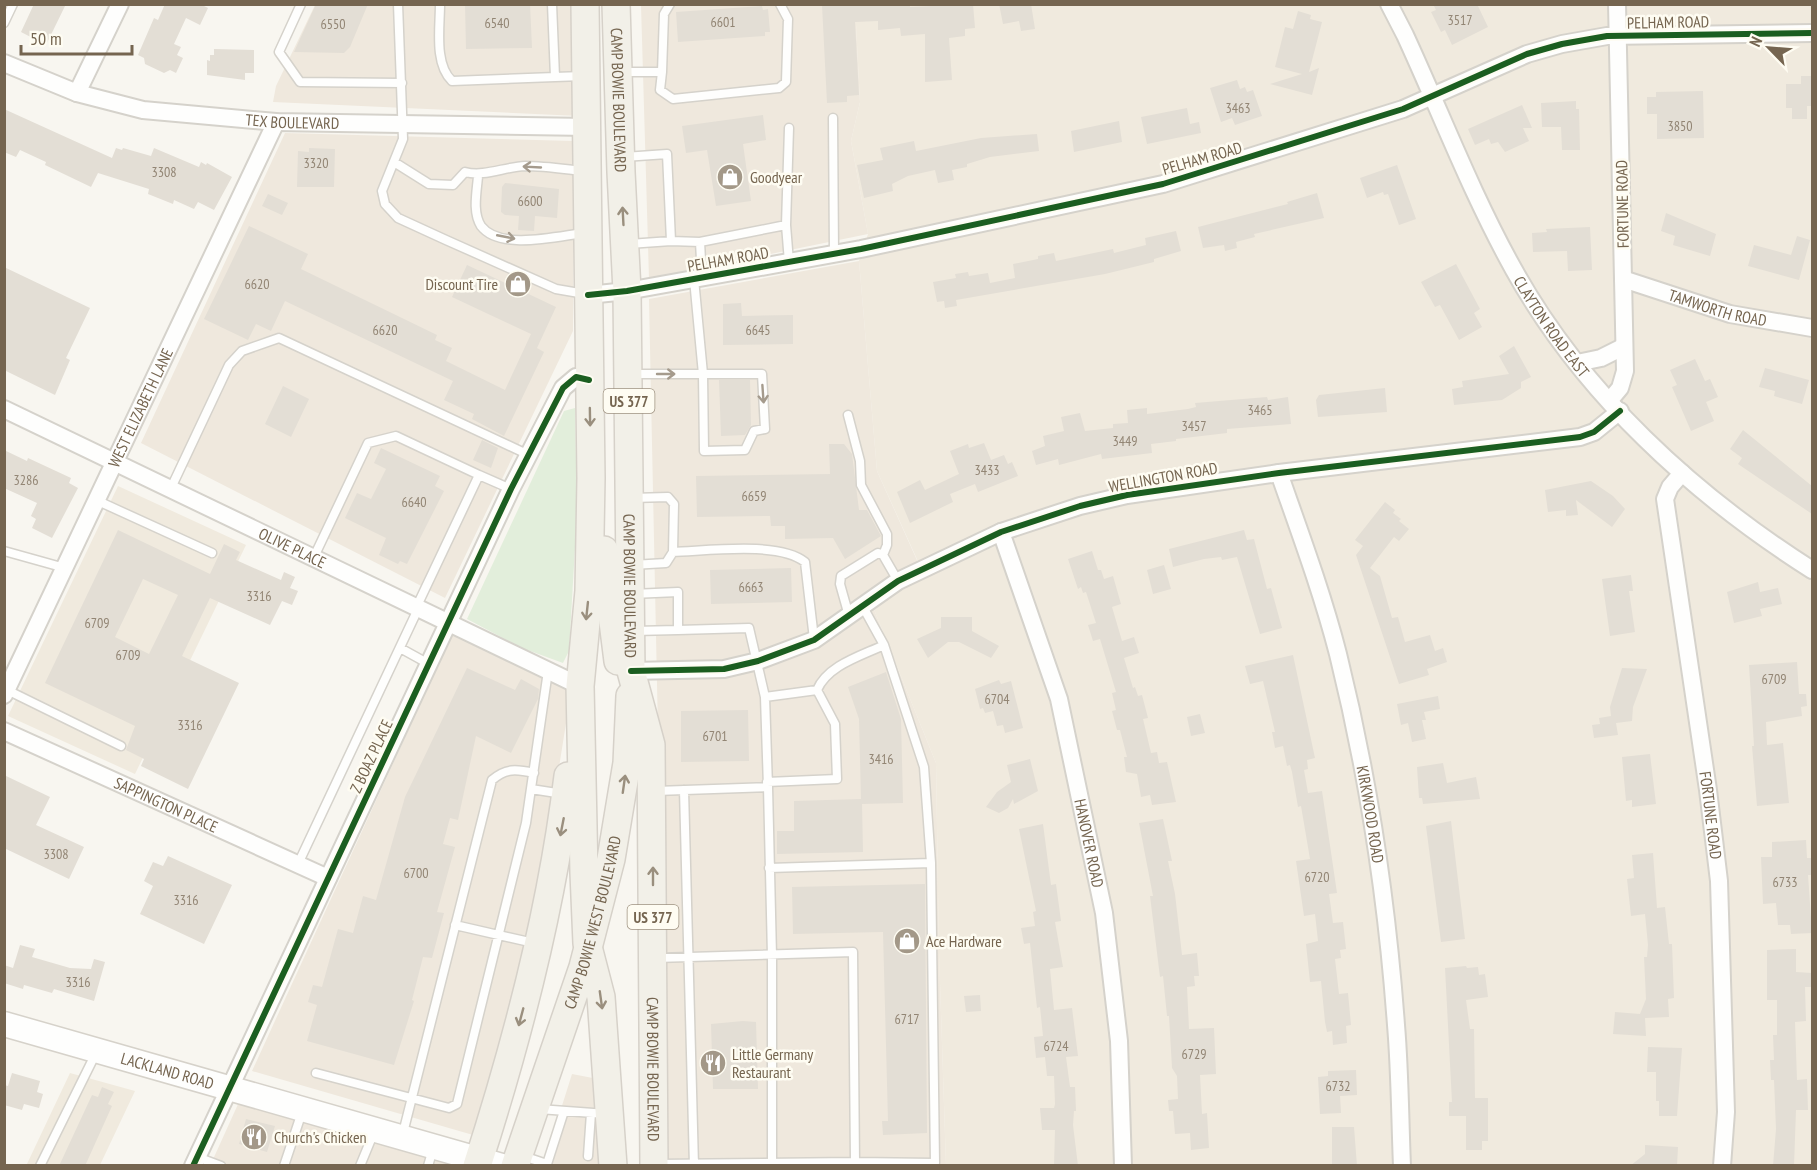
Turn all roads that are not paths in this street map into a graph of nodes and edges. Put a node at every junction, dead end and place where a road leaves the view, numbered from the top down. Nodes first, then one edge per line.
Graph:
1 (13, 4) edge
2 (120, 4) edge
3 (301, 4) edge
4 (398, 4) edge
5 (440, 4) edge
6 (552, 4) edge
7 (585, 4) edge
8 (616, 4) edge
9 (670, 4) edge
10 (780, 4) edge
11 (1389, 4) edge
12 (1617, 4) edge
13 (4, 22) edge
14 (1812, 33) edge
15 (1617, 36) junction
16 (4, 63) edge
17 (618, 72) junction
18 (662, 72) junction
19 (587, 75) junction
20 (555, 77) junction
21 (402, 83) junction
22 (77, 93) junction
23 (1432, 96) junction
24 (833, 118) dead end
25 (276, 122) junction
26 (403, 124) junction
27 (621, 126) junction
28 (588, 127) junction
29 (789, 128) dead end
30 (620, 158) junction
31 (394, 162) junction
32 (588, 172) junction
33 (478, 176) junction
34 (786, 225) junction
35 (587, 233) junction
36 (671, 241) junction
37 (700, 242) junction
38 (625, 244) junction
39 (834, 254) junction
40 (789, 262) junction
41 (698, 278) junction
42 (1623, 279) junction
43 (627, 291) junction
44 (588, 295) junction
45 (628, 318) junction
46 (1812, 328) edge
47 (1623, 346) junction
48 (1577, 363) junction
49 (629, 374) junction
50 (703, 374) junction
51 (589, 380) junction
52 (1615, 405) junction
53 (4, 409) edge
54 (848, 415) dead end
55 (528, 454) junction
56 (115, 463) junction
57 (1279, 473) junction
58 (1682, 473) junction
59 (479, 475) junction
60 (591, 478) junction
61 (171, 488) junction
62 (511, 489) junction
63 (98, 501) junction
64 (631, 510) junction
65 (1001, 532) junction
66 (4, 551) edge
67 (673, 552) junction
68 (212, 553) dead end
69 (883, 555) junction
70 (313, 559) junction
71 (632, 565) junction
72 (64, 568) junction
73 (1812, 570) edge
74 (898, 581) junction
75 (632, 594) junction
76 (417, 609) junction
77 (856, 612) junction
78 (448, 622) junction
79 (678, 630) junction
80 (631, 631) junction
81 (814, 640) junction
82 (884, 645) junction
83 (400, 648) junction
84 (758, 661) junction
85 (429, 664) junction
86 (10, 667) edge
87 (549, 670) junction
88 (631, 671) junction
89 (580, 686) junction
90 (817, 690) junction
91 (6, 692) edge
92 (765, 697) junction
93 (4, 731) edge
94 (121, 746) dead end
95 (534, 772) junction
96 (767, 785) junction
97 (531, 789) junction
98 (684, 790) junction
99 (652, 791) junction
100 (566, 794) junction
101 (931, 863) junction
102 (298, 864) junction
103 (769, 868) junction
104 (328, 878) junction
105 (455, 925) junction
106 (498, 936) junction
107 (587, 943) junction
108 (538, 944) junction
109 (772, 956) junction
110 (687, 957) junction
111 (653, 958) junction
112 (4, 1024) edge
113 (98, 1050) junction
114 (316, 1072) dead end
115 (229, 1088) junction
116 (412, 1098) junction
117 (303, 1107) junction
118 (536, 1108) junction
119 (564, 1111) junction
120 (601, 1114) junction
121 (375, 1129) junction
122 (402, 1137) junction
123 (431, 1156) edge
124 (588, 1156) dead end
125 (195, 1161) edge
126 (498, 1162) edge
127 (772, 1162) junction
128 (855, 1162) junction
129 (694, 1164) edge
130 (547, 1165) edge
131 (654, 1165) edge
132 (40, 1166) edge
133 (221, 1166) edge
134 (284, 1166) edge
135 (360, 1166) edge
136 (613, 1166) edge
137 (1123, 1166) edge
138 (1402, 1166) edge
139 (1722, 1166) edge

1 - 13 lane
2 - 22 street
3 - 21 lane
4 - 21 lane
5 - 20 lane
6 - 20 lane
7 - 19 main road, CAMP BOWIE BOULEVARD / US 377
8 - 17 main road, CAMP BOWIE BOULEVARD / US 377
9 - 18 lane
10 - 18 lane
11 - 23 street, CLAYTON ROAD EAST
12 - 15 street, FORTUNE ROAD
14 - 15 street, PELHAM ROAD
15 - 23 street, PELHAM ROAD
15 - 42 street, FORTUNE ROAD
16 - 22 street, TEX BOULEVARD
17 - 18 lane
17 - 27 main road, CAMP BOWIE BOULEVARD / US 377
19 - 20 lane
19 - 28 main road, CAMP BOWIE BOULEVARD / US 377
21 - 26 lane
22 - 25 street, TEX BOULEVARD
23 - 39 street, PELHAM ROAD
23 - 48 street, CLAYTON ROAD EAST
24 - 39 lane
25 - 26 street, TEX BOULEVARD
25 - 56 street, WEST ELIZABETH LANE
26 - 28 street, TEX BOULEVARD
26 - 31 lane
27 - 28 main road
27 - 30 main road, CAMP BOWIE BOULEVARD / US 377
28 - 32 main road, CAMP BOWIE BOULEVARD / US 377
29 - 34 lane
30 - 36 lane
38 -> 30 main road, CAMP BOWIE BOULEVARD / US 377
31 - 33 lane
31 - 44 lane
32 -> 33 lane
32 - 35 main road, CAMP BOWIE BOULEVARD / US 377
33 -> 35 lane
34 - 37 lane
34 - 40 lane
35 - 44 main road, CAMP BOWIE BOULEVARD / US 377
36 - 37 lane
36 - 38 lane
37 - 41 lane
38 - 43 main road, CAMP BOWIE BOULEVARD / US 377
39 - 40 street, PELHAM ROAD
40 - 41 street, PELHAM ROAD
41 - 43 street, PELHAM ROAD
41 - 50 lane
42 - 46 street, TAMWORTH ROAD
42 - 47 street, FORTUNE ROAD
43 - 44 street, PELHAM ROAD
43 - 45 main road, CAMP BOWIE BOULEVARD / US 377
44 - 51 main road, CAMP BOWIE BOULEVARD / US 377
45 - 49 main road, CAMP BOWIE BOULEVARD / US 377
45 - 51 main road
47 - 48 street
47 - 52 street, FORTUNE ROAD
48 - 52 street, CLAYTON ROAD EAST
49 -> 50 lane
49 - 64 main road, CAMP BOWIE BOULEVARD / US 377
50 -> 50 lane
51 - 55 street, Z BOAZ PLACE
51 -> 60 main road, CAMP BOWIE BOULEVARD / US 377
51 - 64 main road
52 - 57 street, WELLINGTON ROAD
52 - 58 street, CLAYTON ROAD EAST
53 - 56 street, OLIVE PLACE
54 - 69 lane
55 - 61 lane
55 - 62 street, Z BOAZ PLACE
56 - 61 street, OLIVE PLACE
56 - 63 street, WEST ELIZABETH LANE
57 - 65 street, WELLINGTON ROAD
57 - 138 street, KIRKWOOD ROAD
58 - 73 street, CLAYTON ROAD EAST
58 - 139 street, FORTUNE ROAD
59 - 62 lane
59 - 70 lane
59 - 76 lane
60 - 88 main road
60 -> 89 main road, CAMP BOWIE BOULEVARD / US 377
61 - 70 street, OLIVE PLACE
62 - 78 street, Z BOAZ PLACE
63 - 68 lane
63 - 72 street, WEST ELIZABETH LANE
64 - 67 lane
64 - 71 main road, CAMP BOWIE BOULEVARD / US 377
65 - 74 street, WELLINGTON ROAD
65 - 137 street, HANOVER ROAD
66 - 72 lane
67 - 71 lane
67 - 81 lane
69 - 74 lane
69 - 77 lane
70 - 76 street, OLIVE PLACE
71 - 75 main road, CAMP BOWIE BOULEVARD / US 377
72 - 86 street, WEST ELIZABETH LANE
74 - 77 street, WELLINGTON ROAD
75 - 79 lane
75 - 80 main road, CAMP BOWIE BOULEVARD / US 377
76 - 78 street, OLIVE PLACE
76 - 83 lane
77 - 81 street, WELLINGTON ROAD
77 - 82 lane
78 - 85 street, Z BOAZ PLACE
78 - 87 street, OLIVE PLACE
79 - 80 lane
79 - 84 lane
80 - 88 main road, CAMP BOWIE BOULEVARD / US 377
81 - 84 street, WELLINGTON ROAD
82 - 90 lane
82 - 101 lane
83 - 85 lane
83 - 102 lane
84 - 88 street, WELLINGTON ROAD
84 - 92 lane
85 - 104 street, Z BOAZ PLACE
86 - 91 street, WEST ELIZABETH LANE
87 - 89 street, OLIVE PLACE
87 - 95 lane
88 - 99 main road, CAMP BOWIE BOULEVARD / US 377
107 -> 88 main road, CAMP BOWIE WEST BOULEVARD
89 - 100 main road
89 - 107 main road, CAMP BOWIE BOULEVARD / US 377
90 - 92 lane
90 - 96 lane
91 - 94 lane
92 - 96 lane
93 - 102 street, SAPPINGTON PLACE
95 - 97 lane
95 - 105 lane
96 - 98 lane
96 - 103 lane
97 - 100 lane
97 - 106 lane
98 - 99 lane
98 - 110 lane
111 -> 99 main road, CAMP BOWIE BOULEVARD / US 377
100 -> 108 main road
101 - 103 lane
101 - 128 lane
102 - 104 street, SAPPINGTON PLACE
103 - 109 lane
104 - 115 street, Z BOAZ PLACE
105 - 106 lane
105 - 116 lane
106 - 108 lane
106 - 116 lane
107 - 118 main road, CAMP BOWIE WEST BOULEVARD
107 -> 120 main road, CAMP BOWIE BOULEVARD / US 377
108 -> 126 main road
109 - 110 lane
109 - 127 lane
109 - 128 lane
110 - 111 lane
110 - 129 lane
111 - 131 main road, CAMP BOWIE BOULEVARD / US 377
112 - 113 street, LACKLAND ROAD
113 - 115 street, LACKLAND ROAD
113 - 132 lane
114 - 116 lane
115 - 117 street, LACKLAND ROAD
115 - 125 street, Z BOAZ PLACE
116 - 122 lane
117 - 121 street, LACKLAND ROAD
117 - 134 lane
118 - 119 lane
118 - 126 main road, CAMP BOWIE WEST BOULEVARD
119 - 120 lane
119 - 130 lane
120 - 124 lane
120 - 136 main road, CAMP BOWIE BOULEVARD / US 377
121 - 122 street, LACKLAND ROAD
121 - 135 lane
122 - 123 street, LACKLAND ROAD
123 - 126 street, LACKLAND ROAD
125 - 133 lane
126 - 130 lane
127 - 128 lane
127 - 129 lane
129 - 131 lane

